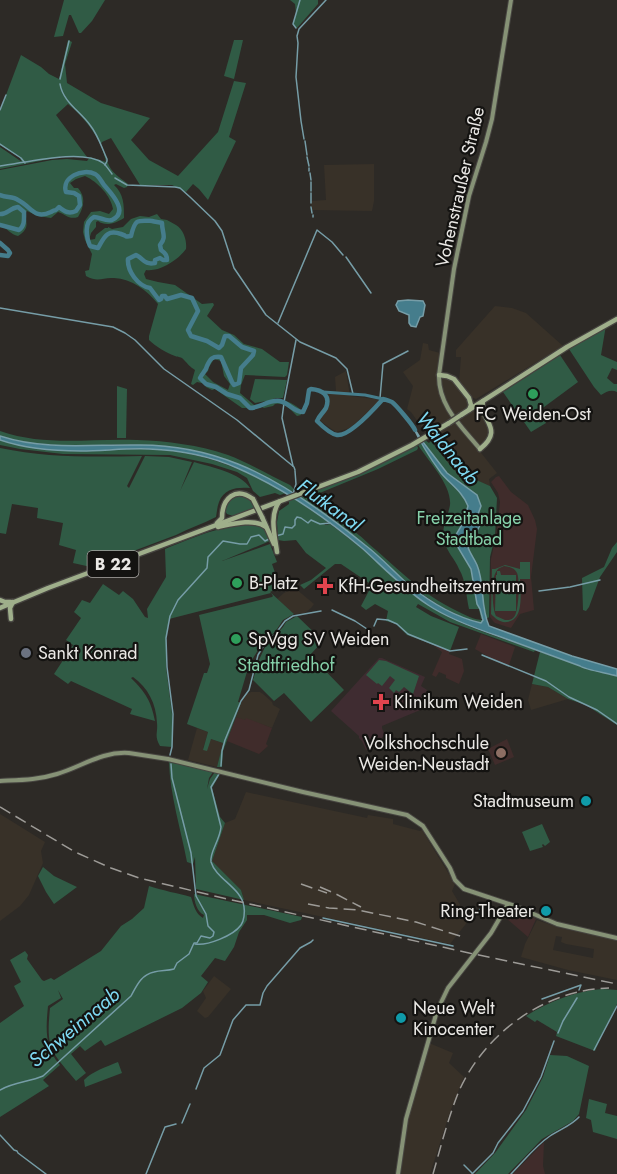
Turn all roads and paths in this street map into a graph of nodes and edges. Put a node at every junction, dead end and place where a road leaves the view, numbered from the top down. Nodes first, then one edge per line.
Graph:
1 (511, 0) edge
2 (617, 319) edge
3 (439, 375) junction
4 (469, 398) junction
5 (484, 400) junction
6 (469, 410) junction
7 (483, 412) junction
8 (480, 449) joint
9 (281, 501) junction
10 (223, 506) junction
11 (241, 516) junction
12 (209, 527) junction
13 (266, 527) junction
14 (275, 544) junction
15 (277, 552) dead end
16 (0, 600) edge
17 (13, 602) junction
18 (0, 608) edge
19 (0, 781) edge
20 (508, 904) junction
21 (617, 938) edge
22 (398, 1174) edge

1 - 3 main road, Vohenstraußer Straße
2 - 5 main road, B 22
3 - 4 main road
3 - 8 main road, Vohenstraußer Straße
4 - 5 main road
4 - 6 main road
5 - 6 main road, B 22
5 - 7 main road
6 - 7 main road
6 - 9 main road, B 22, bridge
7 - 8 main road
9 - 11 main road, B 22
9 - 14 main road
10 - 11 main road
10 - 12 main road
10 - 13 main road, bridge
11 - 12 main road, B 22
12 - 13 main road, B 22
12 - 17 main road, B 22
13 - 14 main road
14 - 15 main road
16 - 17 main road
17 - 18 main road, B 22
17 - 18 main road
19 - 20 main road
20 - 21 main road
20 - 22 main road

